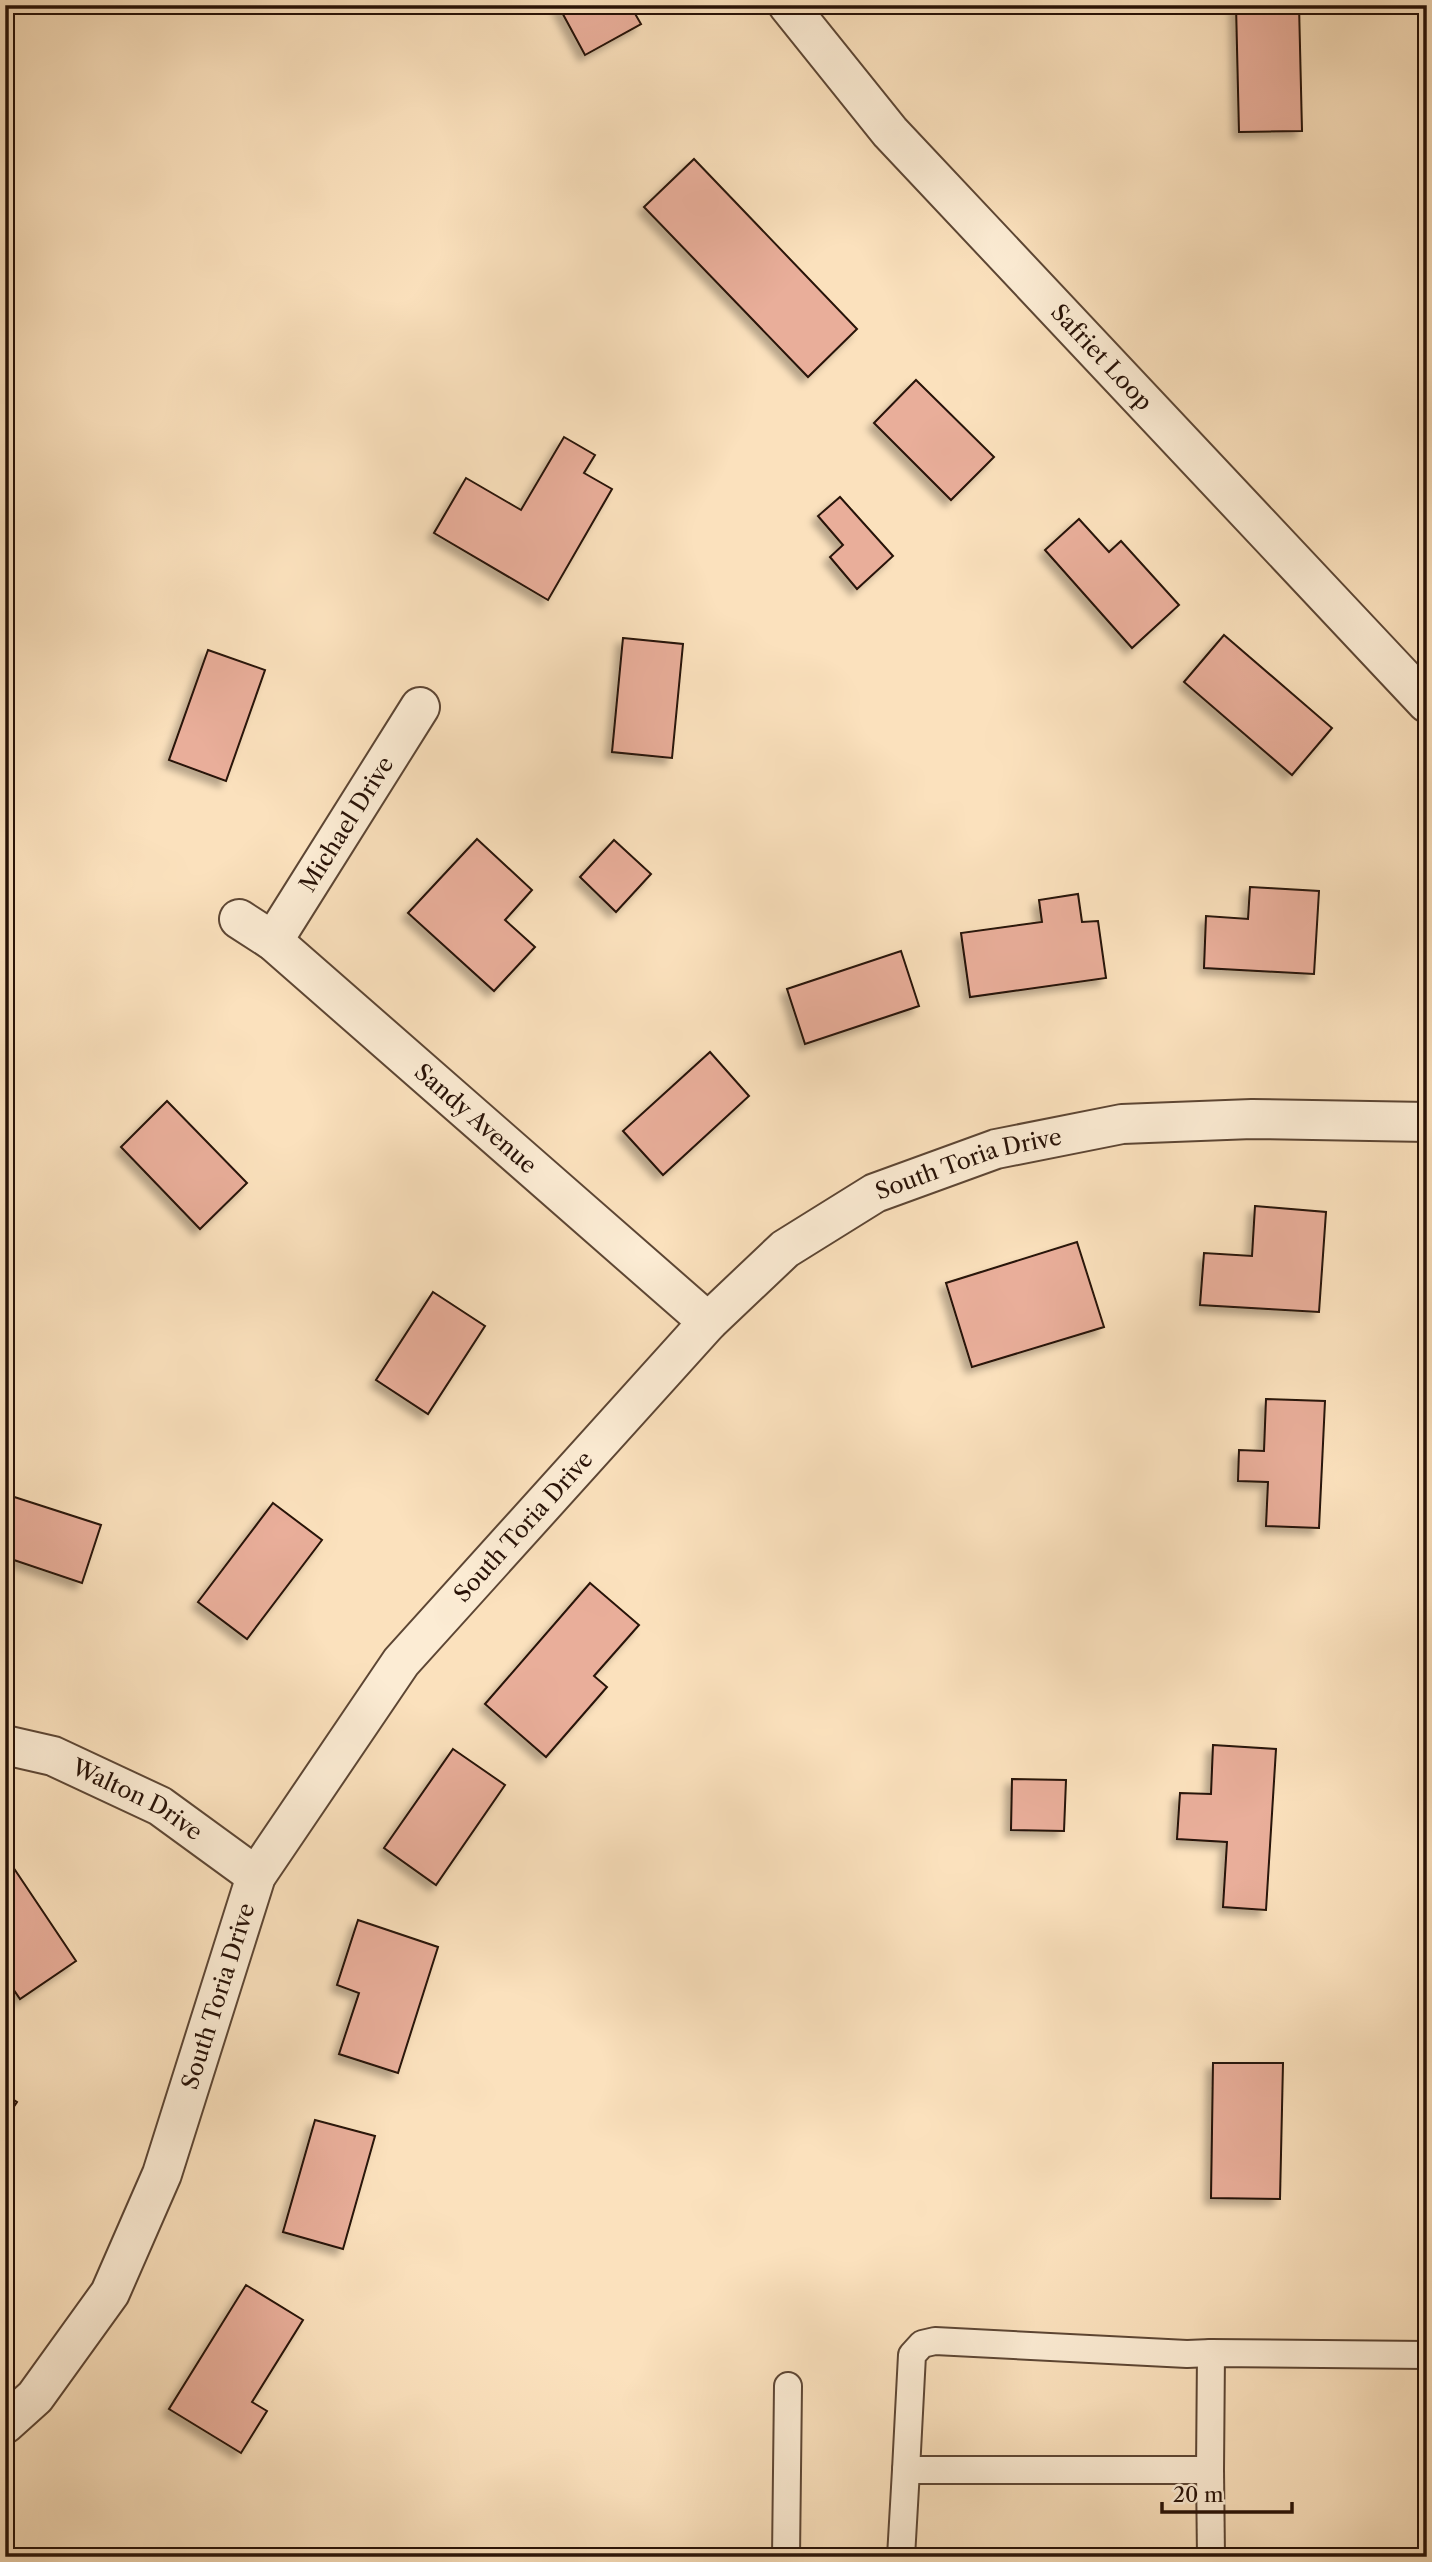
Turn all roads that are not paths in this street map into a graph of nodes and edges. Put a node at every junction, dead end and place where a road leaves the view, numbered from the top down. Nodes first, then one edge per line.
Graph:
1 (788, 5) edge
2 (1427, 703) edge
3 (420, 707) dead end
4 (239, 919) dead end
5 (273, 941) junction
6 (1427, 1122) edge
7 (708, 1322) junction
8 (5, 1745) edge
9 (256, 1876) junction
10 (1212, 2353) junction
11 (1427, 2354) edge
12 (788, 2386) dead end
13 (5, 2424) edge
14 (906, 2470) junction
15 (1210, 2470) junction
16 (786, 2557) edge
17 (901, 2557) edge
18 (1211, 2557) edge

1 - 2 street, Safriet Loop
3 - 5 street, Michael Drive
4 - 5 street, Sandy Avenue
5 - 7 street, Sandy Avenue
6 - 7 street, South Toria Drive
7 - 9 street, South Toria Drive
8 - 9 street, Walton Drive
9 - 13 street, South Toria Drive
10 - 11 lane
10 - 14 lane
10 - 15 lane
12 - 16 lane
14 - 15 lane
14 - 17 lane
15 - 18 lane

